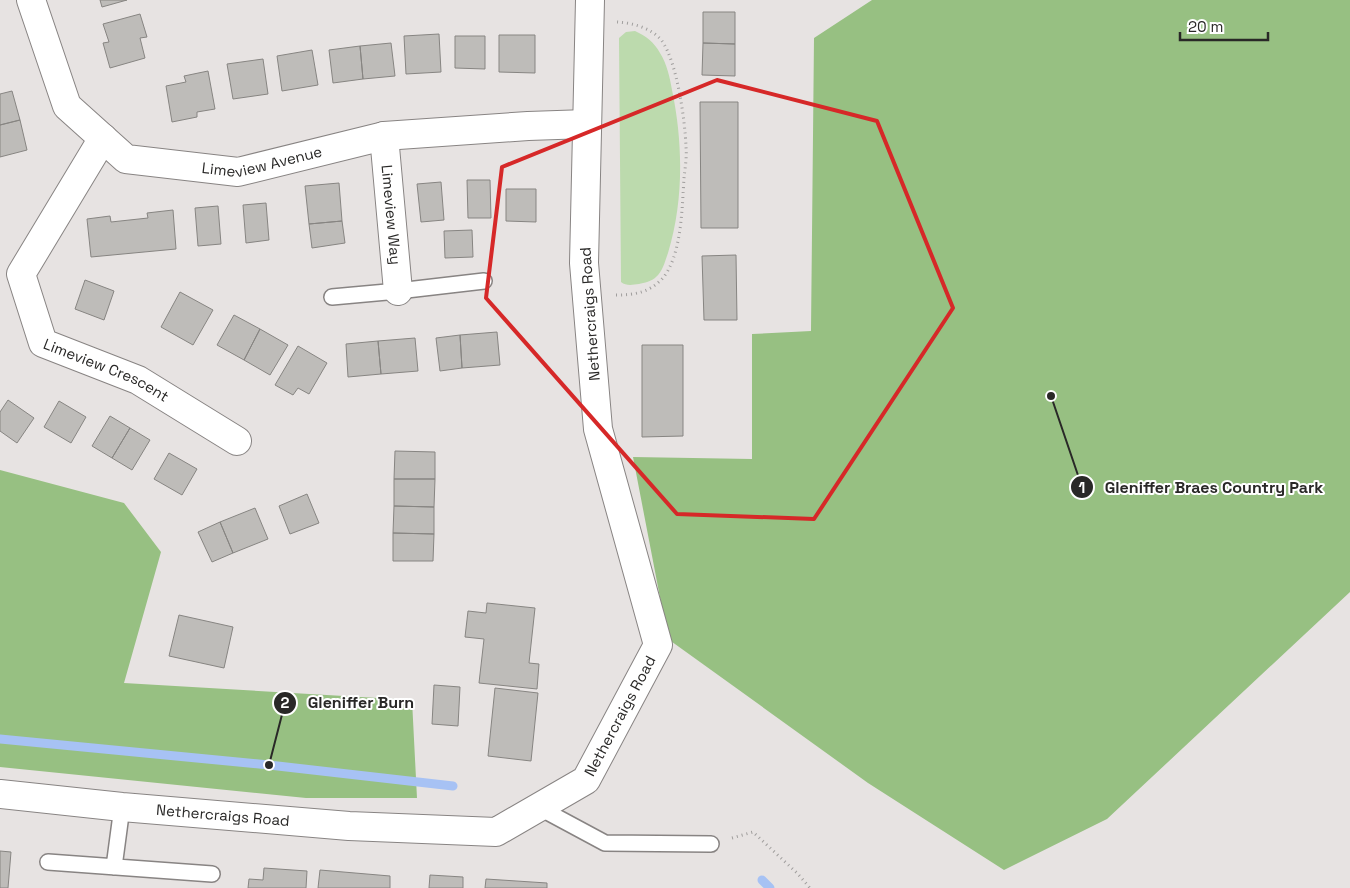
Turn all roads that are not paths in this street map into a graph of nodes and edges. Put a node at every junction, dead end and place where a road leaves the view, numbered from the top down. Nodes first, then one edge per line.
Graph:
1 (31, 0) edge
2 (590, 11) edge
3 (587, 124) junction
4 (384, 136) junction
5 (103, 138) junction
6 (484, 281) dead end
7 (398, 291) junction
8 (332, 297) dead end
9 (236, 441) dead end
10 (0, 794) edge
11 (122, 807) junction
12 (538, 807) junction
13 (712, 844) road end
14 (48, 862) dead end
15 (114, 867) junction
16 (212, 874) dead end

1 - 5 street, Limeview Avenue
2 - 3 street, Nethercraigs Road
3 - 4 street, Limeview Avenue
3 - 12 street, Nethercraigs Road
4 - 5 street, Limeview Avenue
4 - 7 street, Limeview Way
5 - 9 street, Limeview Crescent
6 - 7 lane
7 - 8 lane
10 - 11 street, Nethercraigs Road
11 - 12 street, Nethercraigs Road
11 - 15 lane
12 - 13 lane
14 - 15 lane
15 - 16 lane

